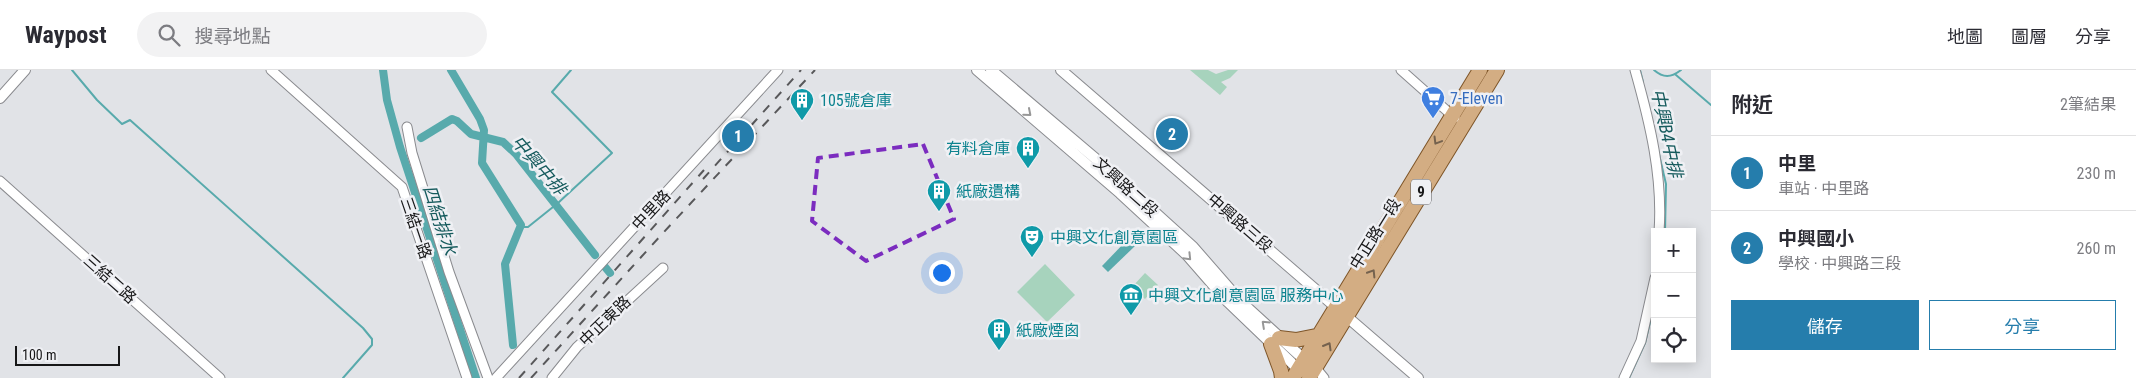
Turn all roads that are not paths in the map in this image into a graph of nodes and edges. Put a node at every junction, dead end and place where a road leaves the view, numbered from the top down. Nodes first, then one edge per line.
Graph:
1 (25, 70) edge
2 (271, 70) edge
3 (778, 70) edge
4 (978, 70) edge
5 (991, 70) edge
6 (1061, 70) edge
7 (1401, 70) edge
8 (1480, 70) edge
9 (1497, 70) edge
10 (1635, 70) edge
11 (0, 98) edge
12 (1458, 120) junction
13 (406, 127) dead end
14 (0, 181) edge
15 (1659, 228) edge
16 (663, 268) dead end
17 (1651, 296) edge
18 (1341, 310) junction
19 (1321, 335) junction
20 (1275, 341) junction
21 (1307, 372) edge
22 (220, 378) edge
23 (467, 378) edge
24 (488, 378) edge
25 (496, 378) edge
26 (552, 378) edge
27 (1282, 378) edge
28 (1418, 378) edge
29 (1624, 378) edge

1 - 11 street
2 - 23 street, 三結一路
3 - 25 street, 中里路
4 -> 20 street, 文興路二段
20 -> 5 street, 文興路二段
6 - 18 street, 中興路三段
7 - 12 street
8 - 12 main road, 中正路一段 / 9
9 - 12 main road, 中正路一段 / 9
10 - 15 street
12 - 18 main road, 中正路一段 / 9
13 - 24 street
14 - 22 street, 三結二路
16 - 26 street, 中正東路
17 - 29 street
18 - 19 main road, 9
21 -> 18 main road, 9
18 - 28 street, 中興路三段
19 - 20 main road
19 - 21 main road, 9
20 - 21 street, 文興路二段
20 - 27 main road

